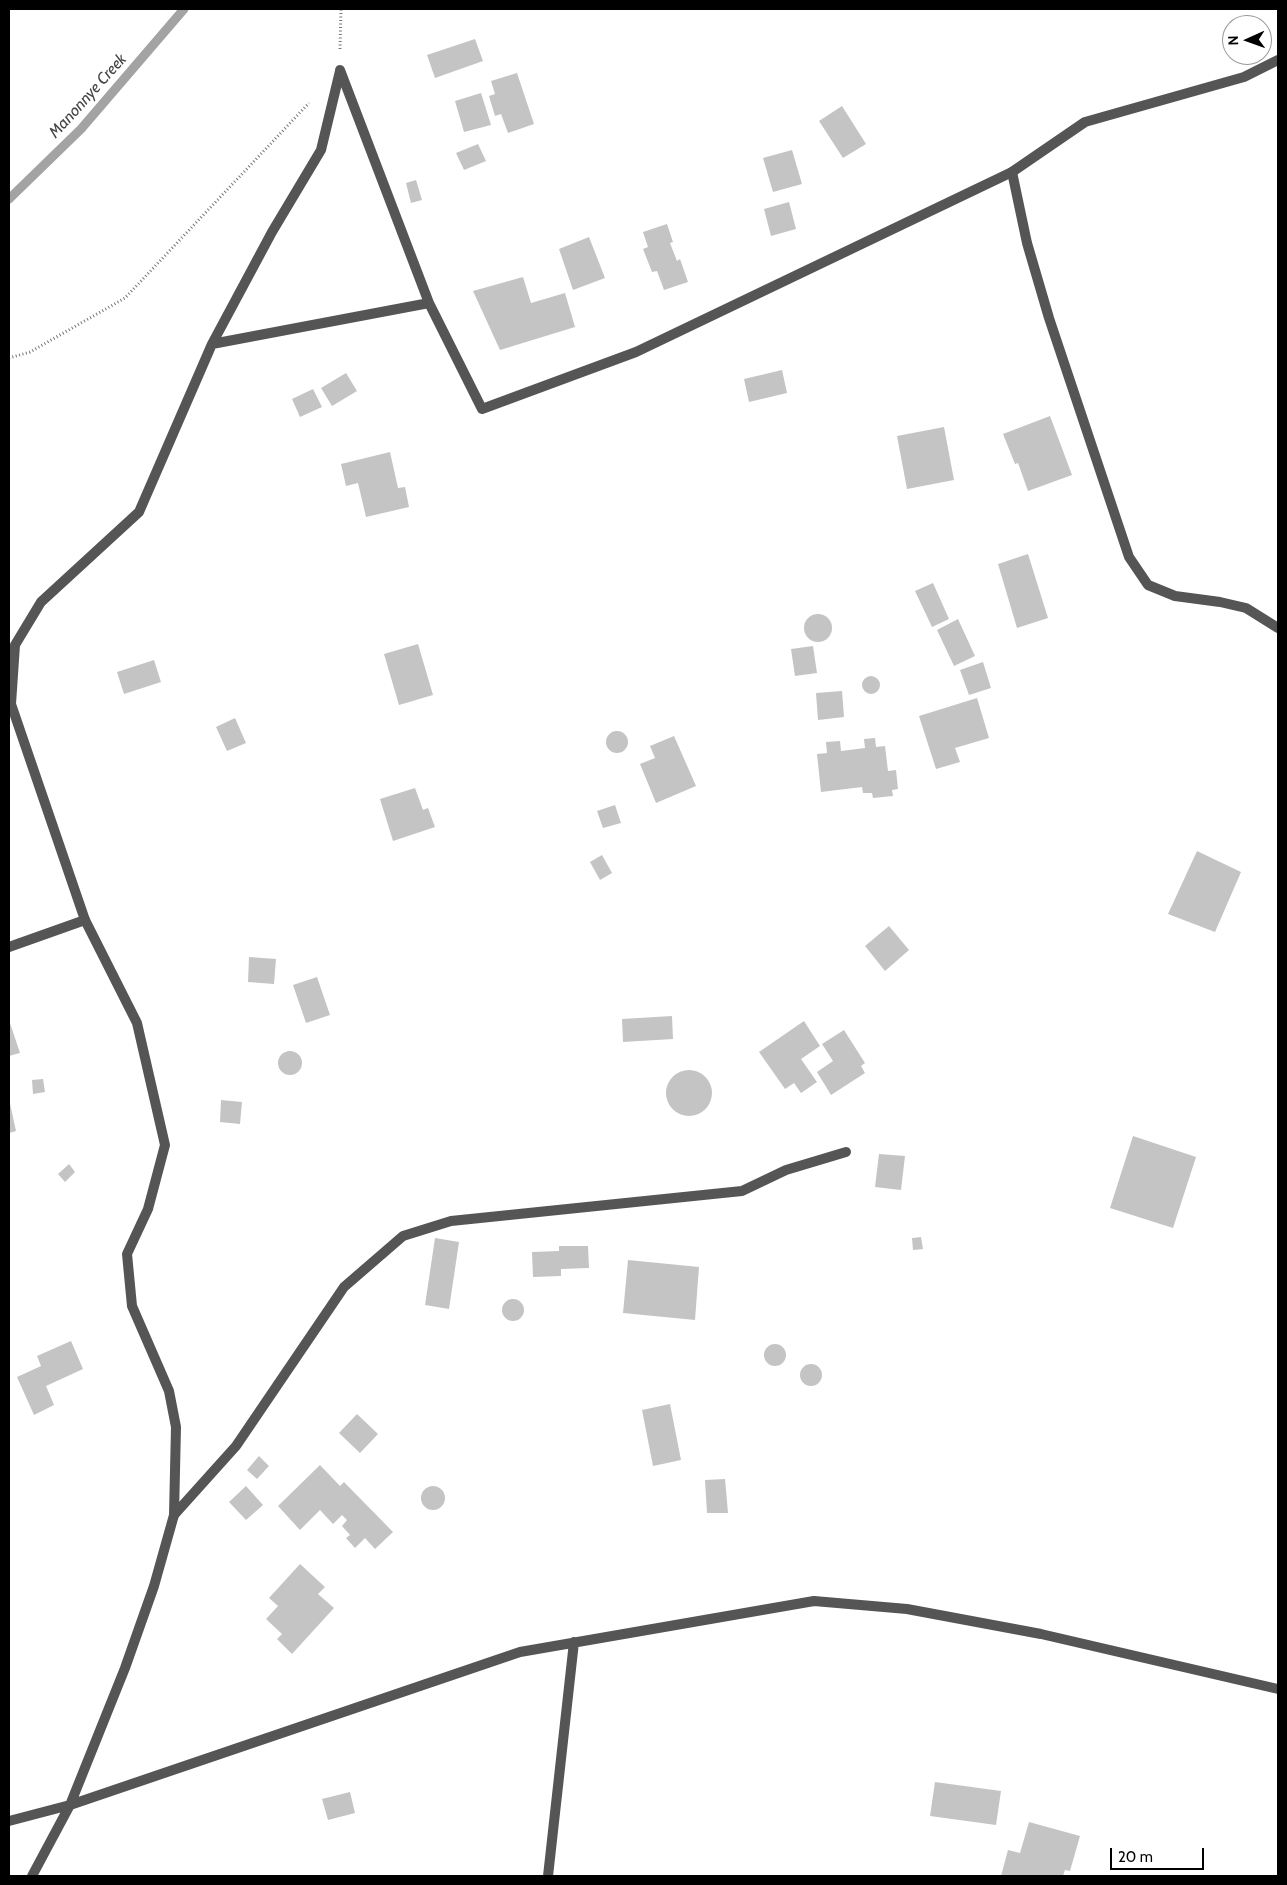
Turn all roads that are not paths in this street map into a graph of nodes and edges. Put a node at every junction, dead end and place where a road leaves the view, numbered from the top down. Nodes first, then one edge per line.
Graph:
1 (1278, 60) edge
2 (1012, 172) junction
3 (429, 303) junction
4 (212, 344) junction
5 (1278, 628) edge
6 (85, 920) junction
7 (9, 947) edge
8 (846, 1152) dead end
9 (174, 1515) junction
10 (574, 1642) junction
11 (1278, 1688) edge
12 (70, 1806) junction
13 (9, 1821) edge
14 (32, 1876) edge
15 (548, 1876) edge

1 - 2 street
2 - 3 street
2 - 5 street
3 - 4 street
3 - 4 street
4 - 6 street
6 - 7 street
6 - 9 street
8 - 9 street
9 - 12 street
10 - 11 street
10 - 12 street
10 - 15 street
12 - 13 street
12 - 14 street

